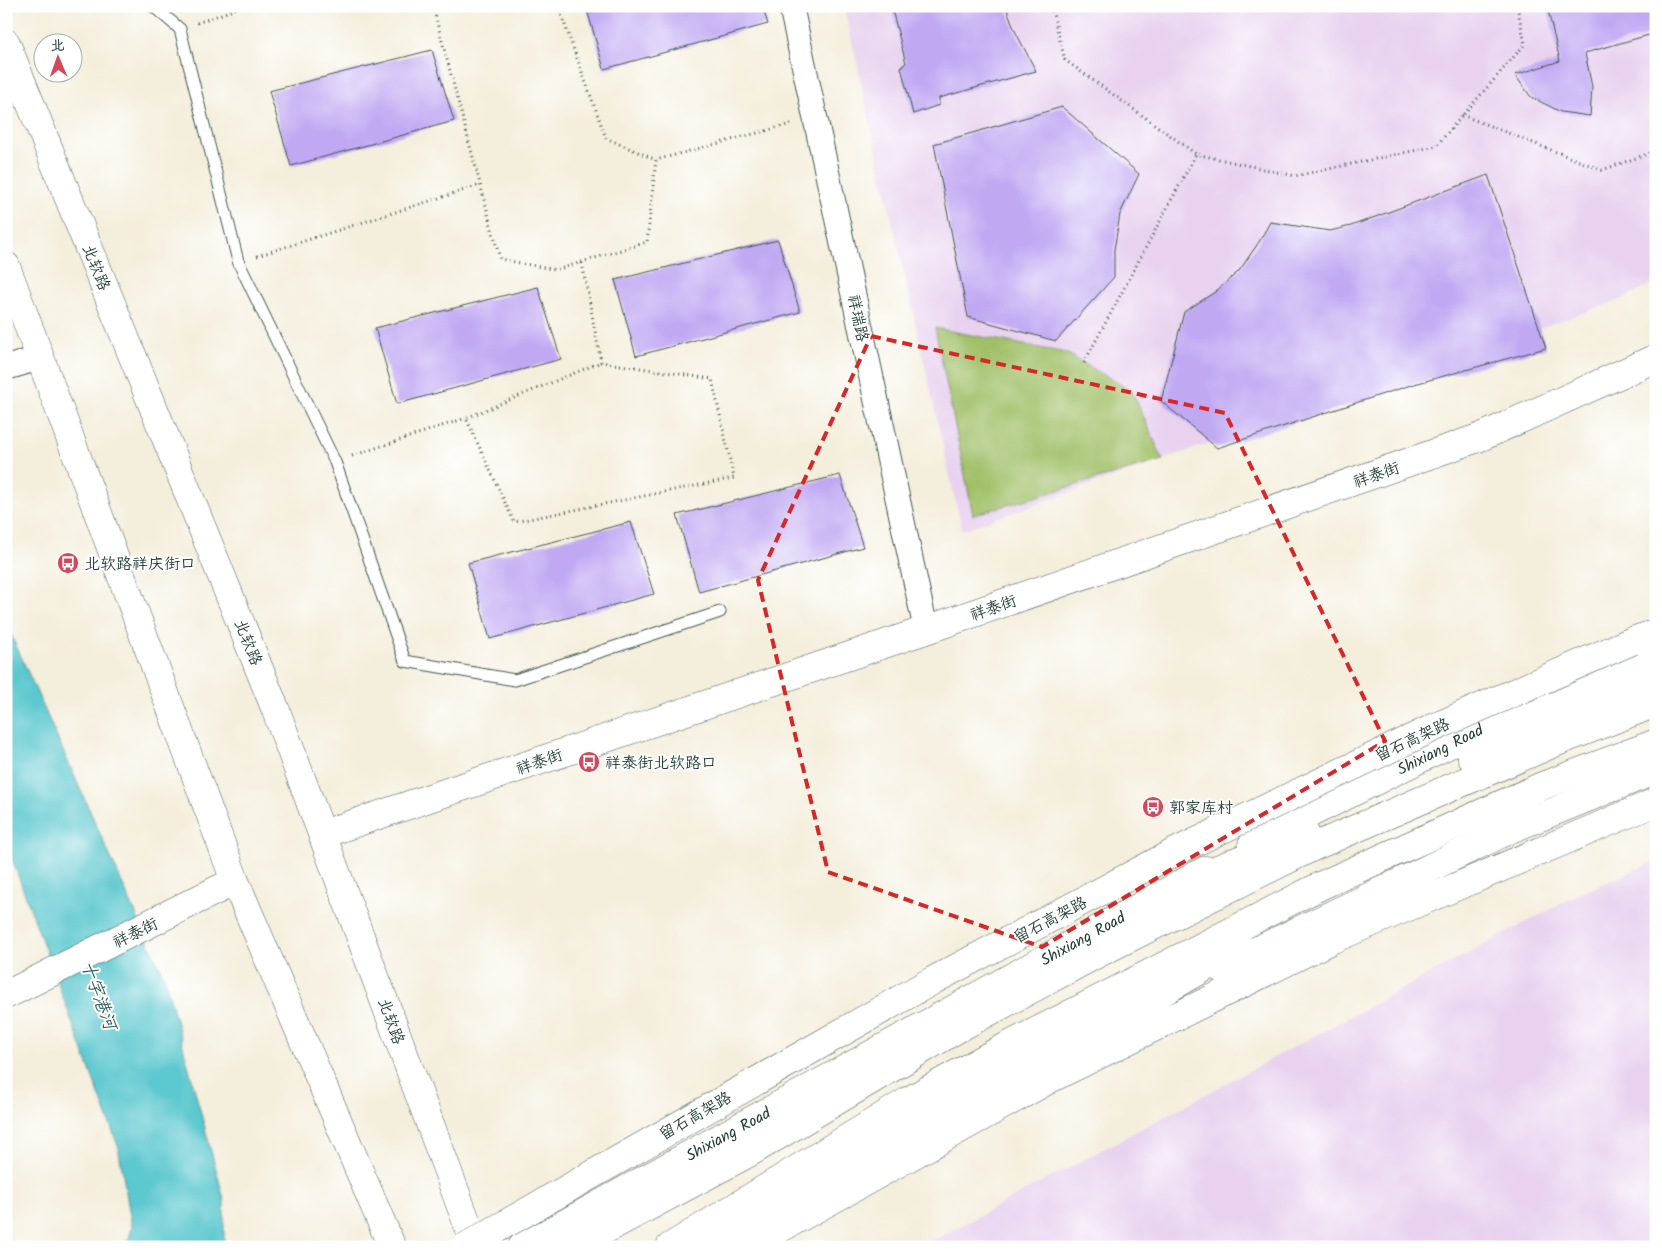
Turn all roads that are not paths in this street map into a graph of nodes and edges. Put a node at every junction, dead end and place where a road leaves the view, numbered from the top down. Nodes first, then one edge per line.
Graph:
1 (153, 6) edge
2 (791, 6) edge
3 (6, 43) edge
4 (6, 266) edge
5 (39, 358) junction
6 (1656, 358) edge
7 (6, 368) edge
8 (720, 612) dead end
9 (926, 630) junction
10 (1656, 633) edge
11 (1656, 656) edge
12 (1656, 678) edge
13 (1656, 703) edge
14 (1656, 743) edge
15 (1656, 753) edge
16 (1656, 770) edge
17 (1656, 802) edge
18 (323, 834) junction
19 (236, 881) junction
20 (1186, 882) junction
21 (6, 995) edge
22 (1120, 1003) junction
23 (392, 1247) edge
24 (465, 1247) edge
25 (476, 1247) edge
26 (522, 1247) edge
27 (574, 1247) edge
28 (670, 1247) edge
29 (707, 1247) edge
30 (747, 1247) edge

1 - 8 lane
2 - 9 street, 祥瑞路
3 - 18 main road, 北软路
4 - 5 main road
5 - 7 street
5 - 19 main road
6 - 9 main road, 祥泰街
9 - 18 main road, 祥泰街
10 - 24 main road, 留石高架路, bridge
11 - 20 main road, Shixiang Road
12 - 20 main road
13 - 27 main road
14 - 22 main road
15 - 22 main road
16 - 22 main road
17 - 30 main road
18 - 25 main road, 北软路
19 - 21 main road, 祥泰街
19 - 23 main road
20 - 26 main road, Shixiang Road
22 - 28 main road
22 - 29 main road

